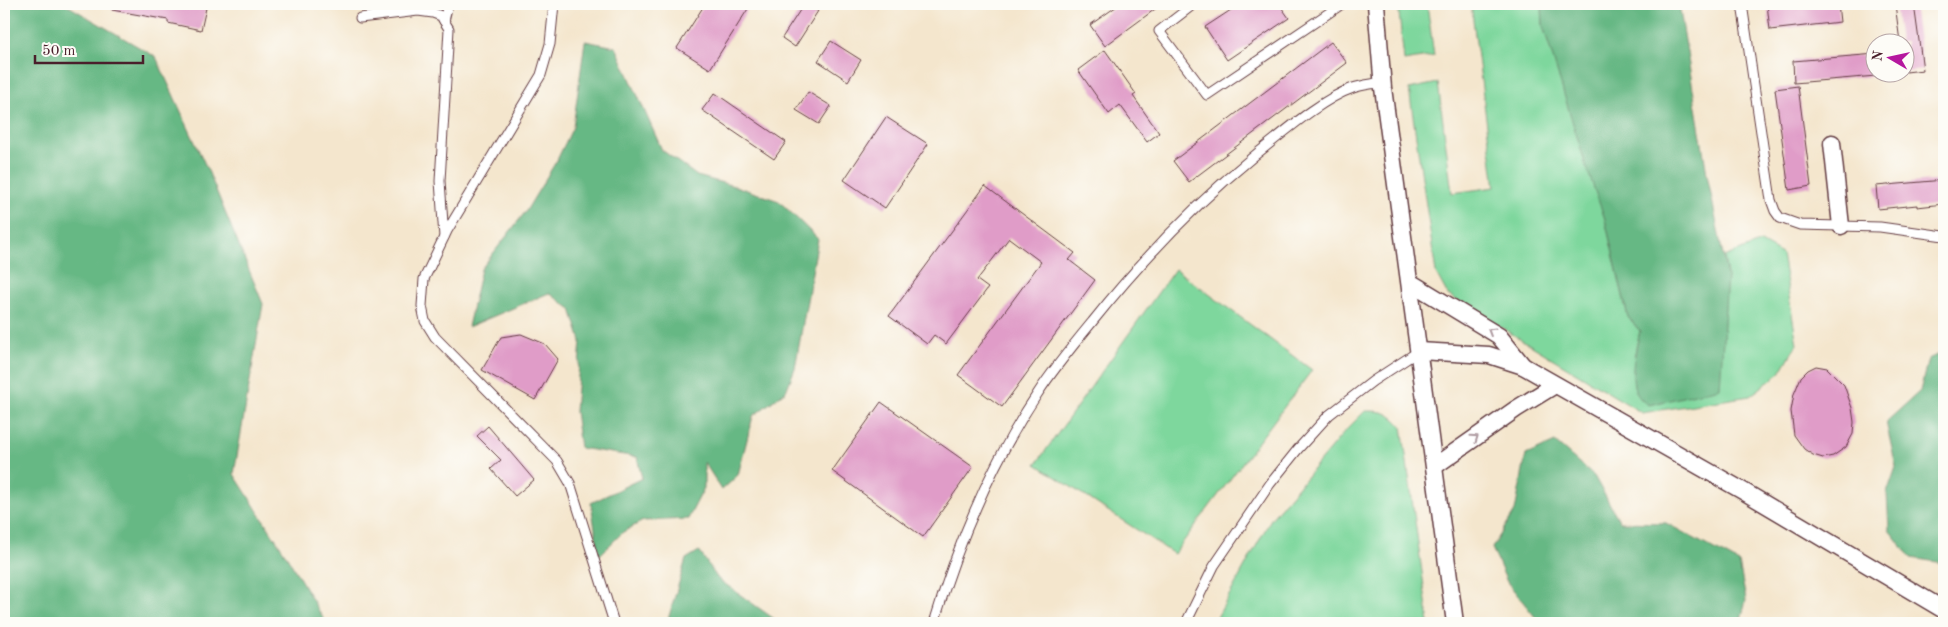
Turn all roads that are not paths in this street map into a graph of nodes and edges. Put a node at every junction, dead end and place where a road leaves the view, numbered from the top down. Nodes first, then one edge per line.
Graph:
1 (448, 4) edge
2 (554, 4) edge
3 (1194, 4) edge
4 (1342, 4) edge
5 (1376, 4) edge
6 (1742, 4) edge
7 (360, 18) dead end
8 (444, 21) junction
9 (1382, 82) junction
10 (1832, 143) dead end
11 (1841, 226) junction
12 (1944, 236) edge
13 (444, 237) junction
14 (1410, 282) junction
15 (1419, 351) junction
16 (1524, 366) junction
17 (1555, 386) junction
18 (1435, 466) junction
19 (1944, 610) edge
20 (614, 623) edge
21 (934, 623) edge
22 (1186, 623) edge
23 (1455, 623) edge

1 - 8 lane
2 - 13 lane
3 - 4 lane
5 - 9 street
6 - 11 lane
7 - 8 lane
8 - 13 lane
9 - 14 street
9 - 21 lane
10 - 11 street
11 - 12 lane
13 - 20 lane
14 - 15 street
16 -> 14 street
15 - 16 street
15 - 18 street
15 - 22 lane
16 - 17 street
18 -> 17 street
17 - 19 street
18 - 23 street

